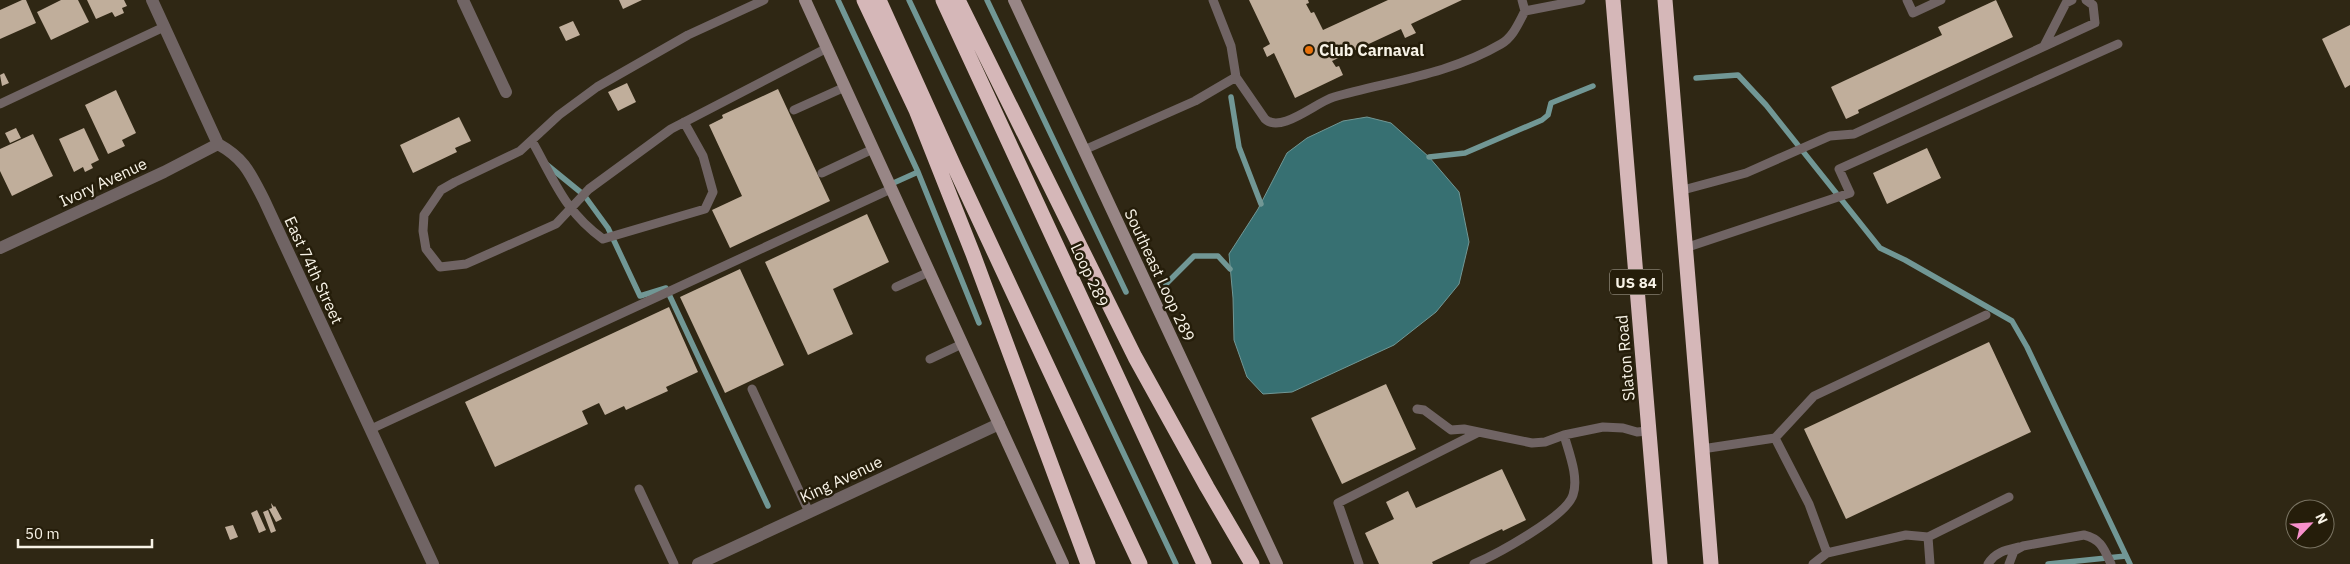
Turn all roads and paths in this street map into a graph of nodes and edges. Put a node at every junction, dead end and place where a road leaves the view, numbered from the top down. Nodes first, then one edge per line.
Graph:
1 (152, 0) edge
2 (463, 0) edge
3 (764, 0) edge
4 (805, 0) edge
5 (864, 0) edge
6 (879, 0) edge
7 (943, 0) edge
8 (958, 0) edge
9 (1014, 0) edge
10 (1213, 0) edge
11 (1522, 0) edge
12 (1581, 0) edge
13 (1613, 0) edge
14 (1666, 0) edge
15 (1907, 0) edge
16 (1940, 0) edge
17 (2072, 0) edge
18 (2086, 0) edge
19 (1525, 11) junction
20 (164, 27) junction
21 (2118, 44) dead end
22 (2044, 46) junction
23 (827, 48) junction
24 (1236, 77) junction
25 (845, 87) junction
26 (506, 92) dead end
27 (0, 104) edge
28 (794, 110) dead end
29 (684, 122) junction
30 (532, 141) junction
31 (218, 144) junction
32 (873, 149) junction
33 (1084, 150) junction
34 (822, 173) dead end
35 (891, 189) junction
36 (1683, 190) junction
37 (570, 210) junction
38 (0, 248) edge
39 (1685, 248) junction
40 (929, 272) junction
41 (896, 287) dead end
42 (1986, 315) dead end
43 (962, 344) junction
44 (930, 359) dead end
45 (752, 389) dead end
46 (1417, 409) dead end
47 (999, 424) junction
48 (371, 429) junction
49 (1648, 431) junction
50 (1477, 433) junction
51 (1564, 435) junction
52 (1775, 438) junction
53 (1702, 449) junction
54 (639, 489) dead end
55 (2009, 497) dead end
56 (809, 512) junction
57 (1928, 537) junction
58 (2023, 546) junction
59 (1828, 554) junction
60 (433, 564) edge
61 (674, 564) edge
62 (698, 564) edge
63 (1063, 564) edge
64 (1088, 564) edge
65 (1140, 564) edge
66 (1204, 564) edge
67 (1252, 564) edge
68 (1277, 564) edge
69 (1359, 564) edge
70 (1474, 564) edge
71 (1660, 564) edge
72 (1711, 564) edge
73 (1813, 564) edge
74 (1930, 564) edge
75 (1988, 564) edge
76 (2009, 564) edge
77 (2111, 564) edge

1 - 20 street
2 - 26 street
3 - 30 lane
4 - 23 main road
5 - 64 highway
6 - 65 highway
7 - 66 highway, Loop 289
8 - 67 highway
9 - 33 main road, Southeast Loop 289
10 - 24 lane
11 - 19 lane
12 - 19 lane
13 - 49 highway, Slaton Road / US 84
14 - 36 highway
15 - 16 lane
17 - 22 lane
18 - 22 lane
19 - 24 lane
20 - 27 lane
20 - 31 street
21 - 39 lane
22 - 36 lane
23 - 25 main road
23 - 29 lane
24 - 33 lane
25 - 28 lane
25 - 32 main road
29 - 37 lane
29 - 37 lane
30 - 37 lane
30 - 37 lane
31 - 38 street, Ivory Avenue
31 - 48 street, East 74th Street
32 - 34 lane
32 - 35 main road
33 - 68 main road, Southeast Loop 289
35 - 40 main road
35 - 48 lane
36 - 39 highway
39 - 53 highway
40 - 41 lane
40 - 43 main road
42 - 52 lane
43 - 44 lane
43 - 47 main road
45 - 56 lane
46 - 50 lane
47 - 56 street, King Avenue
47 - 63 main road
48 - 60 street, East 74th Street
49 - 51 lane
49 - 71 highway, Slaton Road / US 84
50 - 51 lane
50 - 69 lane
51 - 70 lane
52 - 53 lane
52 - 59 lane
53 - 72 highway
54 - 61 lane
55 - 57 lane
56 - 62 street, King Avenue
57 - 59 lane
57 - 74 lane
58 - 75 lane
58 - 76 lane
58 - 77 lane
59 - 73 lane

